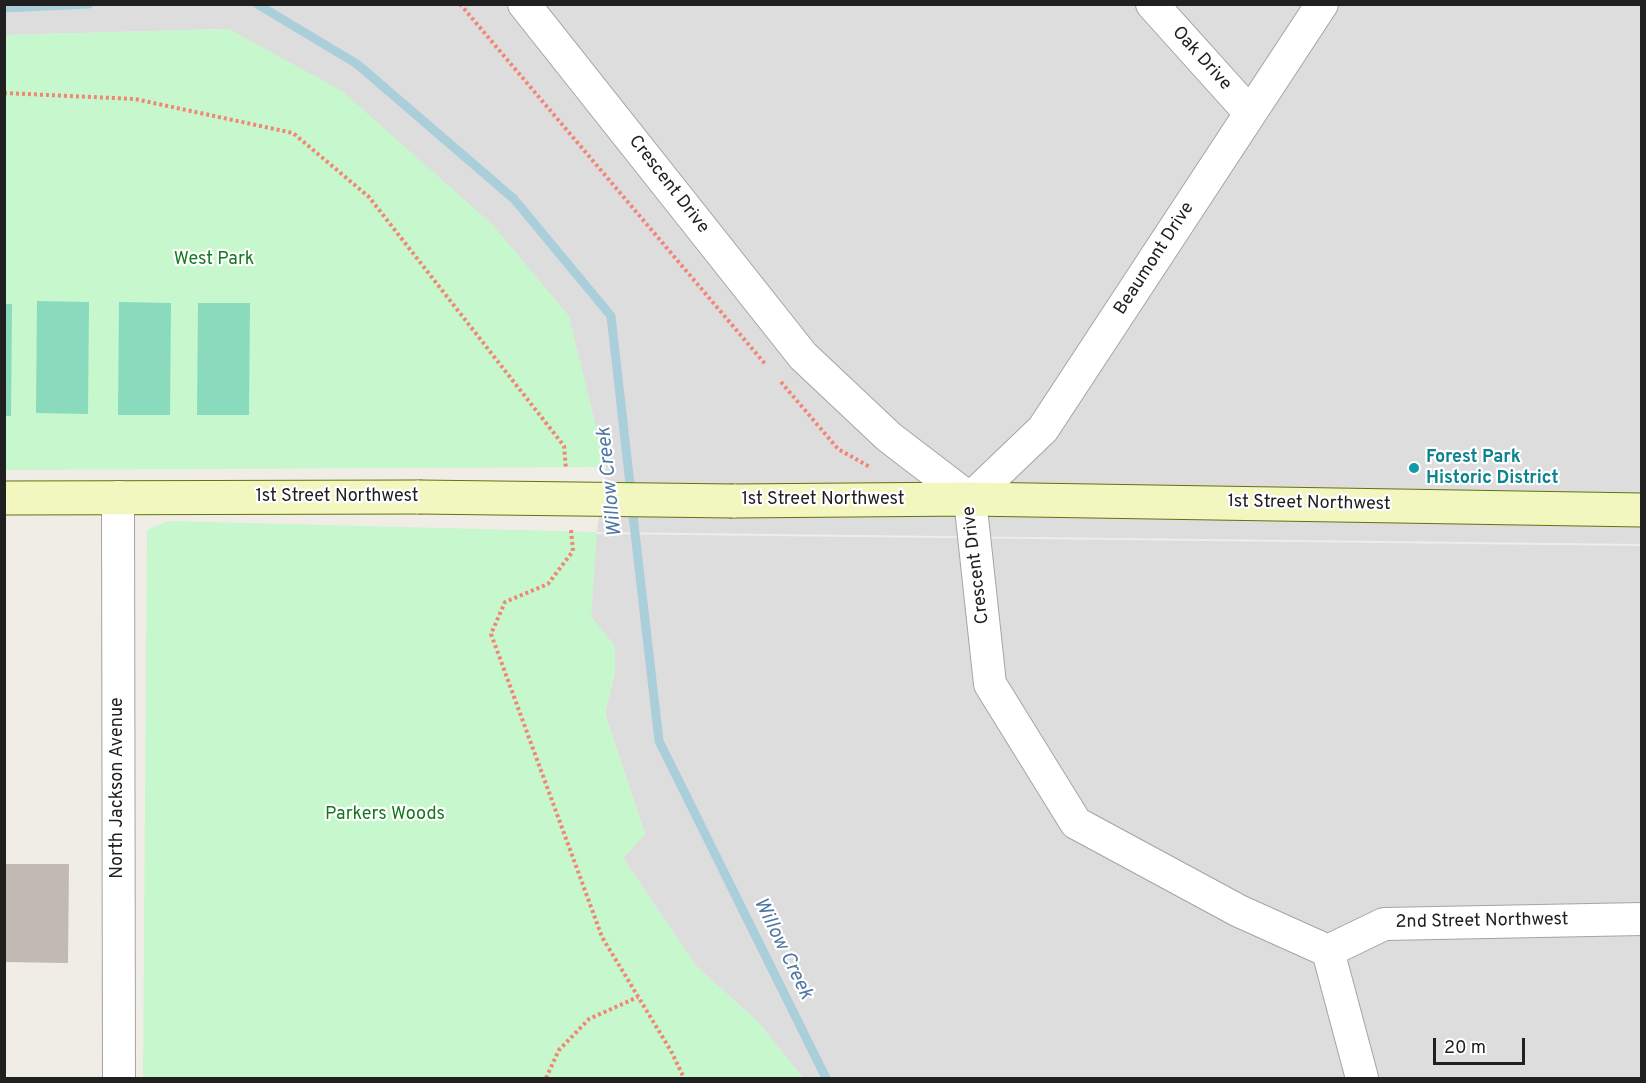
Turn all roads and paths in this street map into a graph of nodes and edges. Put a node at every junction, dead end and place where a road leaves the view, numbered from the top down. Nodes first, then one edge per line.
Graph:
1 (524, 4) edge
2 (1152, 4) edge
3 (1322, 4) edge
4 (1250, 113) junction
5 (117, 497) junction
6 (4, 498) edge
7 (970, 498) junction
8 (1641, 510) edge
9 (1641, 919) edge
10 (1328, 951) junction
11 (638, 997) dead end
12 (119, 1078) edge
13 (546, 1078) edge
14 (1362, 1078) edge

1 - 7 street, Crescent Drive
2 - 4 street, Oak Drive
3 - 4 street, Beaumont Drive
4 - 7 street, Beaumont Drive
5 - 6 main road, 1st Street Northwest
5 - 7 main road, 1st Street Northwest, bridge
5 - 12 street, North Jackson Avenue
7 - 8 main road, 1st Street Northwest
7 - 10 street, Crescent Drive
9 - 10 street, 2nd Street Northwest
10 - 14 street
11 - 13 path

